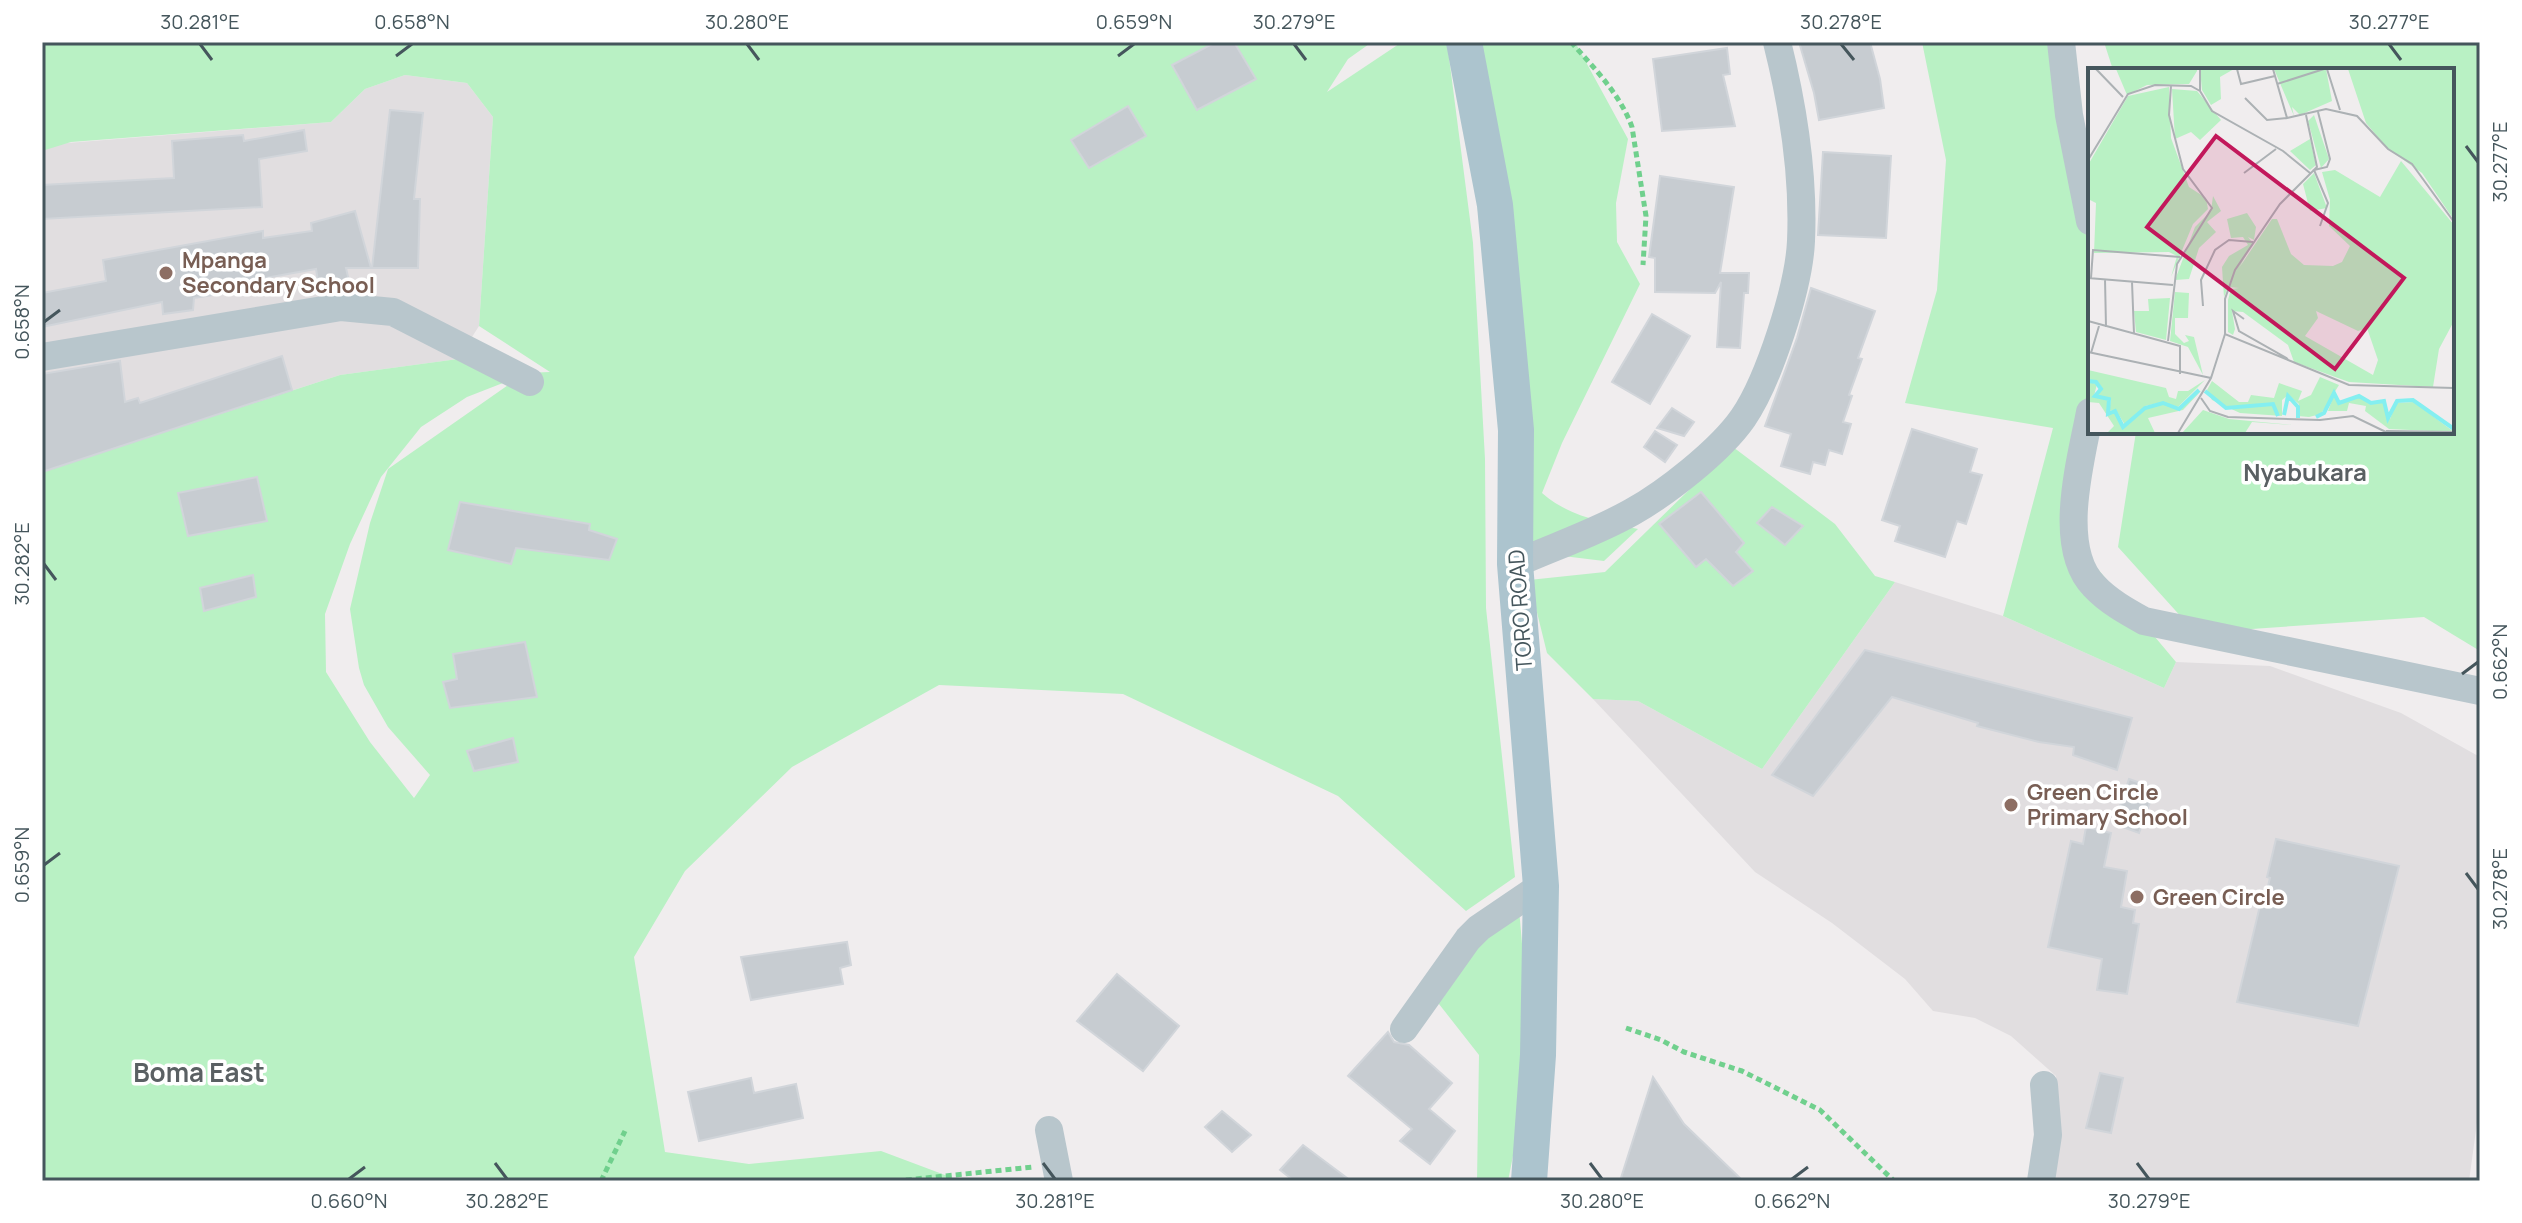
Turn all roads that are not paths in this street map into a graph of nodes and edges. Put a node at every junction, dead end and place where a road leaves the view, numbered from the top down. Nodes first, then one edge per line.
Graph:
1 (1464, 42) edge
2 (1777, 42) edge
3 (2061, 42) edge
4 (2088, 211) edge
5 (42, 357) edge
6 (530, 382) dead end
7 (2088, 423) edge
8 (1515, 564) junction
9 (2480, 691) edge
10 (1541, 886) junction
11 (1404, 1029) dead end
12 (2044, 1085) dead end
13 (1049, 1130) dead end
14 (1058, 1172) edge
15 (1529, 1181) edge
16 (2041, 1181) edge

1 - 8 main road, TORO ROAD
2 - 8 street
3 - 4 street
5 - 6 street
7 - 9 street
8 - 10 main road, TORO ROAD
10 - 11 street
10 - 15 main road, TORO ROAD
12 - 16 street
13 - 14 street

